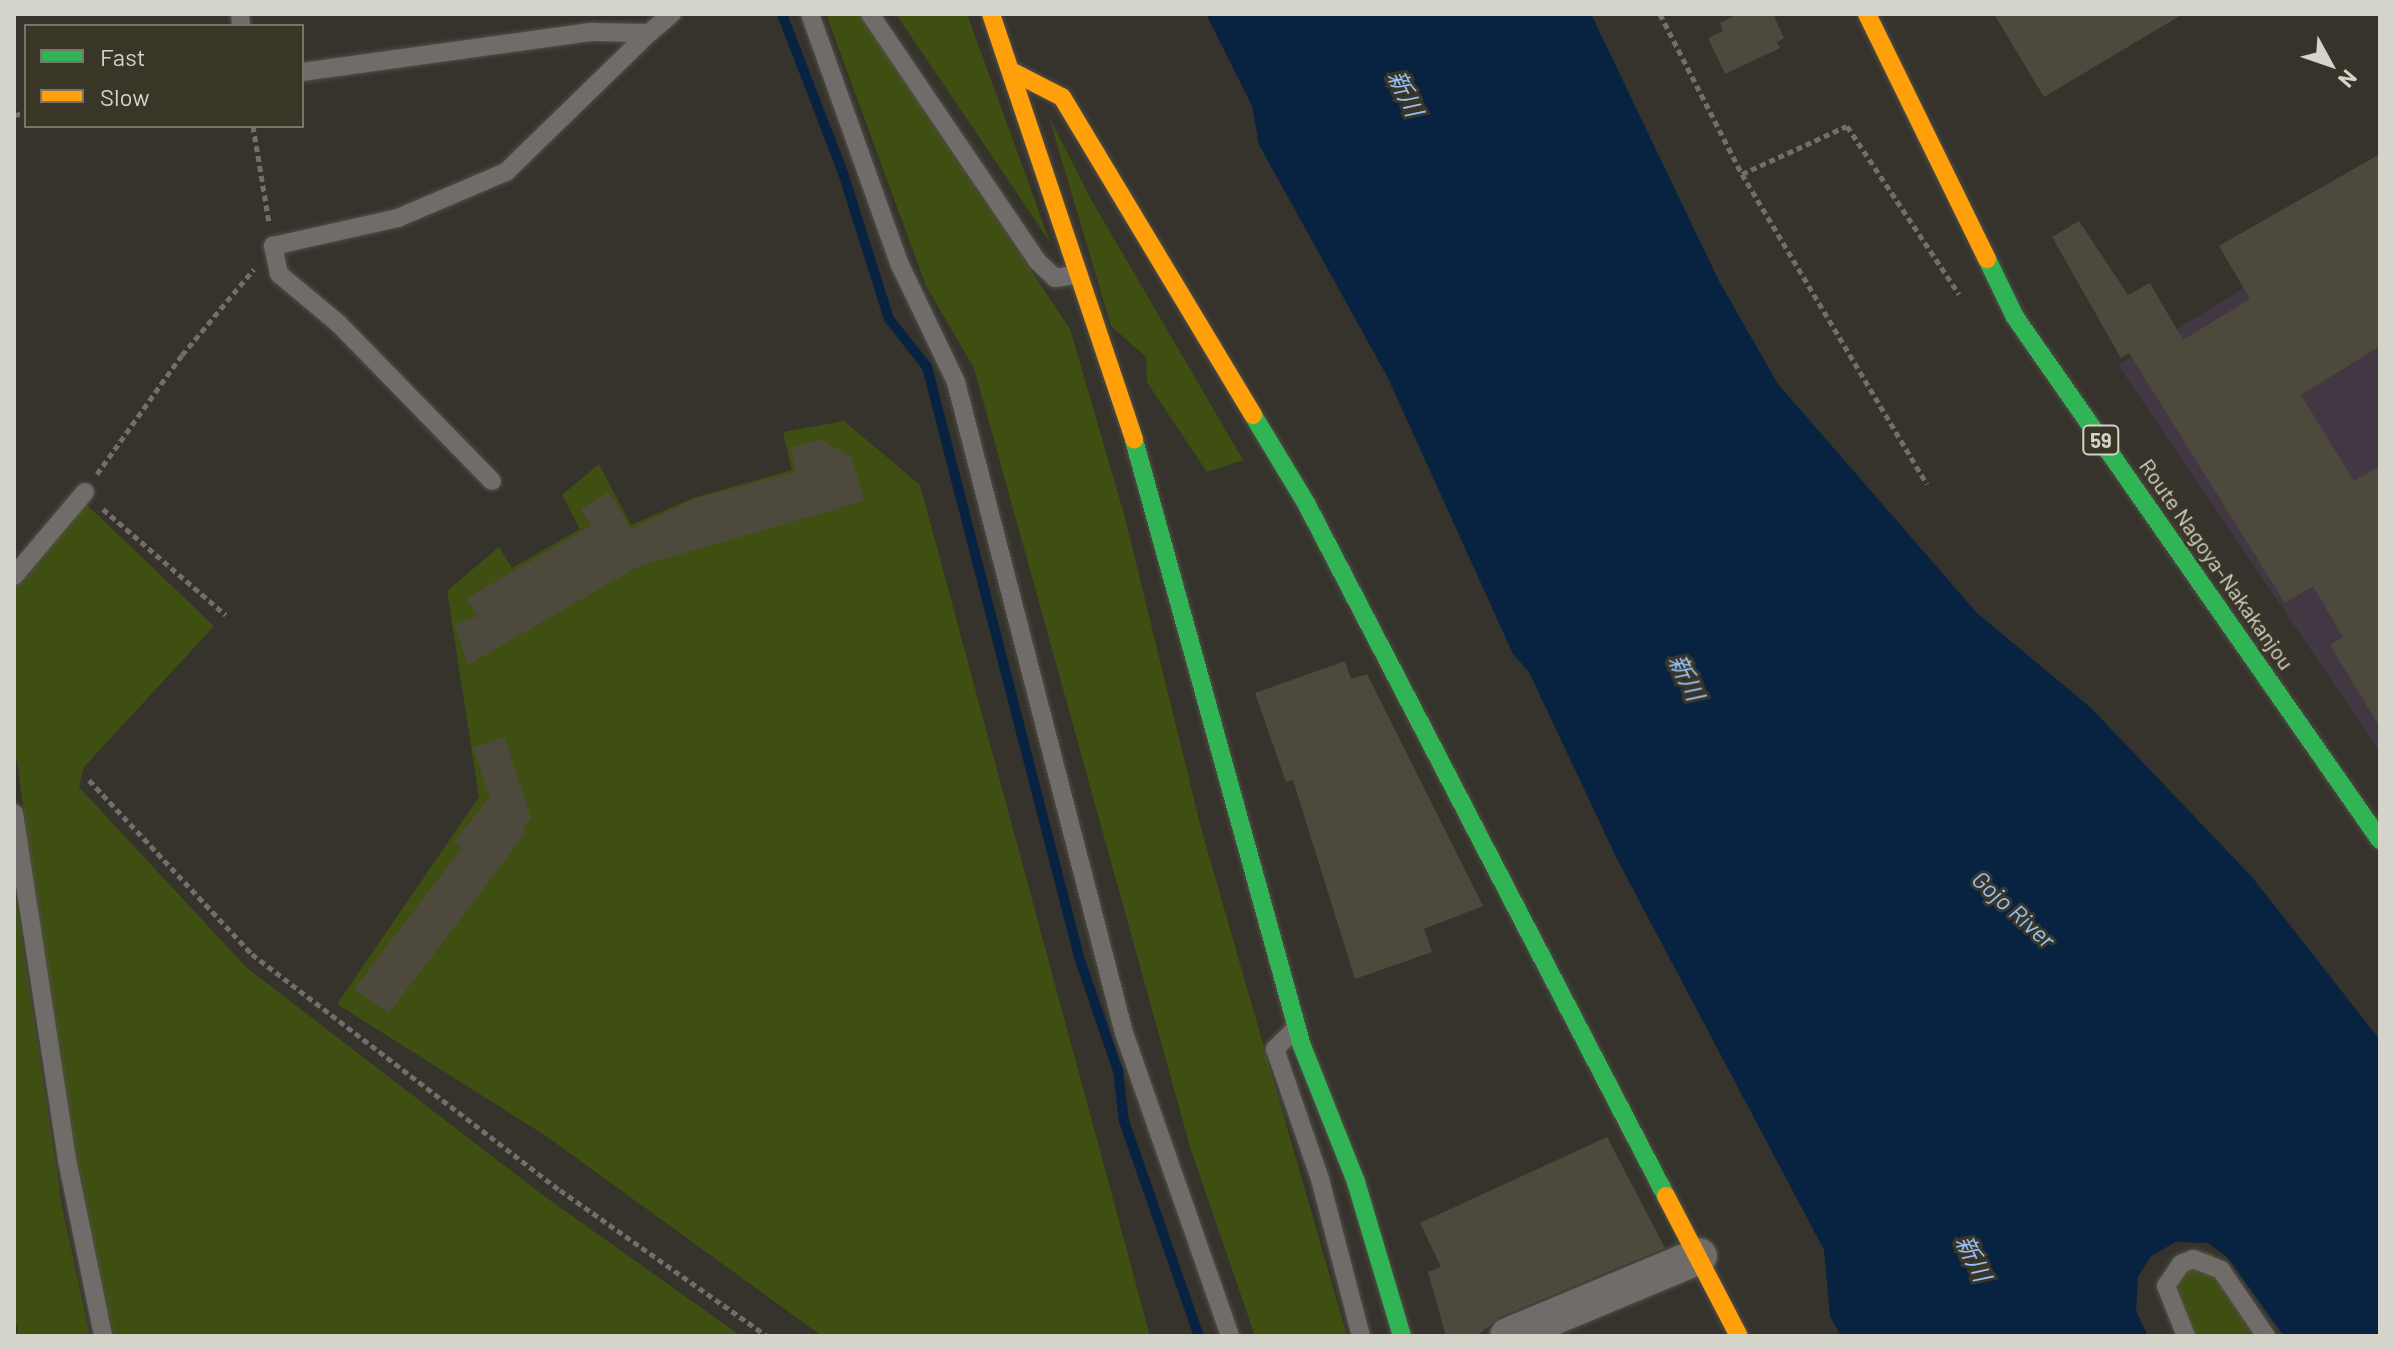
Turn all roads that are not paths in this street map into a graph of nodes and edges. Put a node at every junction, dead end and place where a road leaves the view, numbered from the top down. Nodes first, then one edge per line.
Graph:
1 (672, 14) edge
2 (810, 14) edge
3 (870, 14) edge
4 (991, 14) edge
5 (1867, 14) edge
6 (649, 33) junction
7 (304, 72) edge
8 (1015, 73) junction
9 (1081, 273) junction
10 (492, 481) dead end
11 (85, 492) road end
12 (14, 576) edge
13 (14, 813) edge
14 (2380, 840) edge
15 (1296, 1028) junction
16 (1699, 1256) junction
17 (103, 1336) edge
18 (1230, 1336) edge
19 (1361, 1336) edge
20 (1402, 1336) edge
21 (1508, 1336) edge
22 (1739, 1336) edge
23 (2186, 1336) edge
24 (2266, 1336) edge

1 - 6 lane
2 - 18 lane
3 - 9 lane
4 - 8 street
5 - 14 street, Route Nagoya-Nakakanjou / 59
6 - 7 lane
6 - 10 lane
8 - 9 street
8 - 16 street
9 - 15 street
11 - 12 lane
13 - 17 lane
15 - 19 lane
15 - 20 street
16 - 21 street
16 - 22 street
23 - 24 lane

